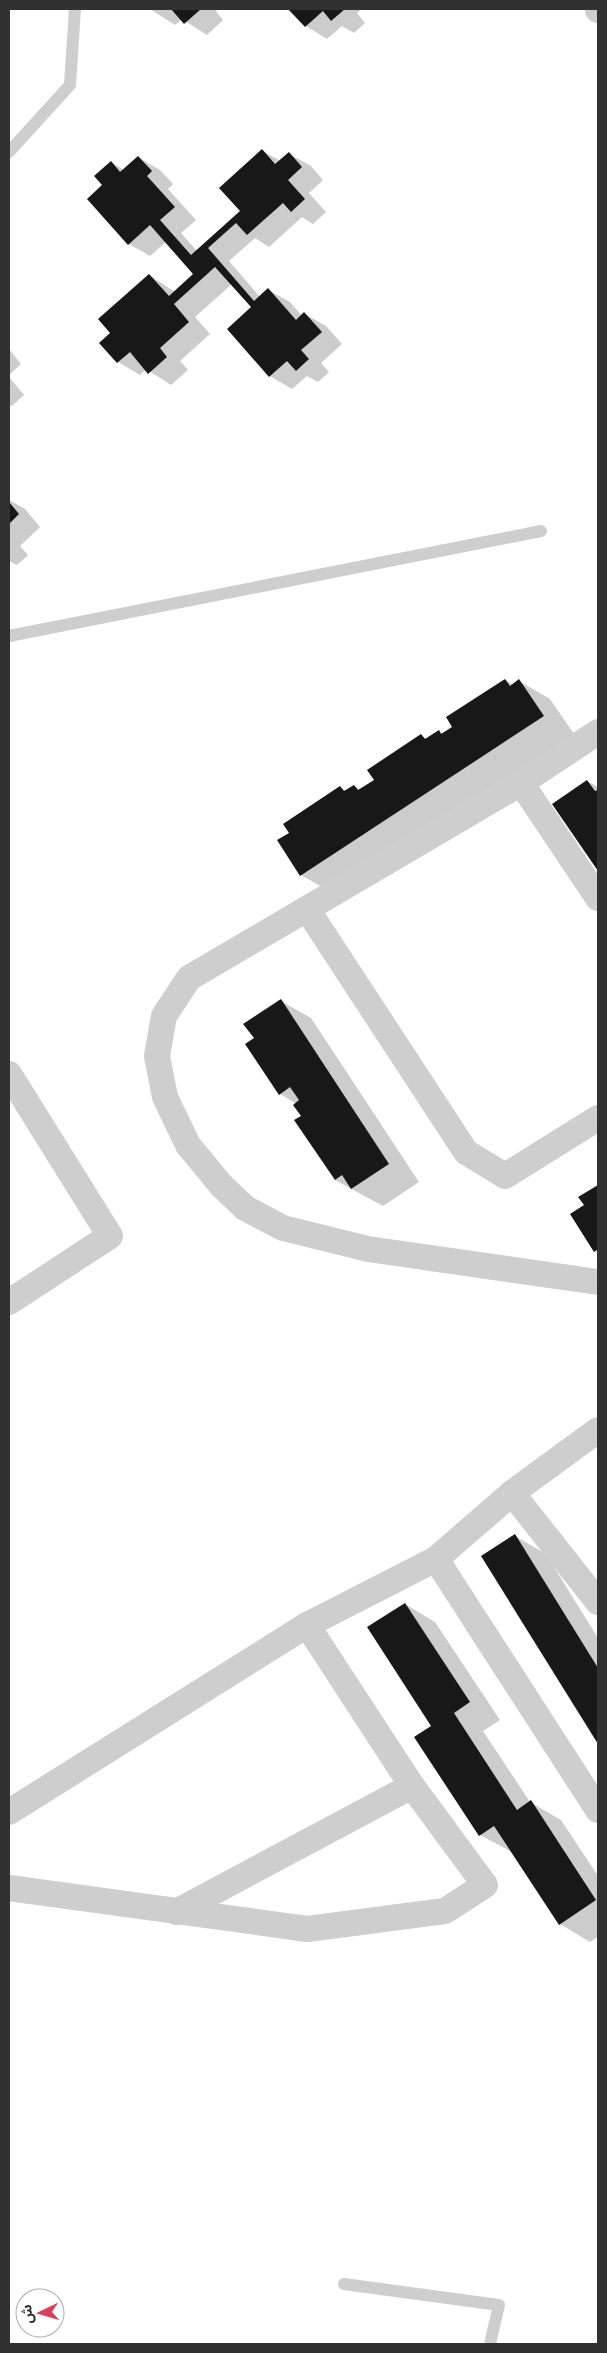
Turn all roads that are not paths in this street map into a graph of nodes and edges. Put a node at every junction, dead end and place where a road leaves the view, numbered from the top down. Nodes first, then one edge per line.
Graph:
1 (76, 9) edge
2 (9, 152) edge
3 (541, 531) dead end
4 (9, 636) edge
5 (598, 732) edge
6 (521, 783) junction
7 (598, 898) edge
8 (307, 909) junction
9 (9, 1074) edge
10 (598, 1118) edge
11 (598, 1282) edge
12 (9, 1302) edge
13 (598, 1430) edge
14 (512, 1493) junction
15 (436, 1559) junction
16 (598, 1602) edge
17 (307, 1626) junction
18 (412, 1786) junction
19 (598, 1810) edge
20 (9, 1812) edge
21 (9, 1888) edge
22 (176, 1912) junction
23 (344, 2284) dead end
24 (490, 2344) edge

1 - 2 lane
3 - 4 lane
5 - 6 street
6 - 7 street
6 - 8 street
8 - 10 street
8 - 11 street
9 - 12 street
13 - 14 street
14 - 15 street
14 - 16 street
15 - 17 street
15 - 19 street
17 - 18 street
17 - 20 street
18 - 22 street
18 - 22 street
21 - 22 street
23 - 24 lane

